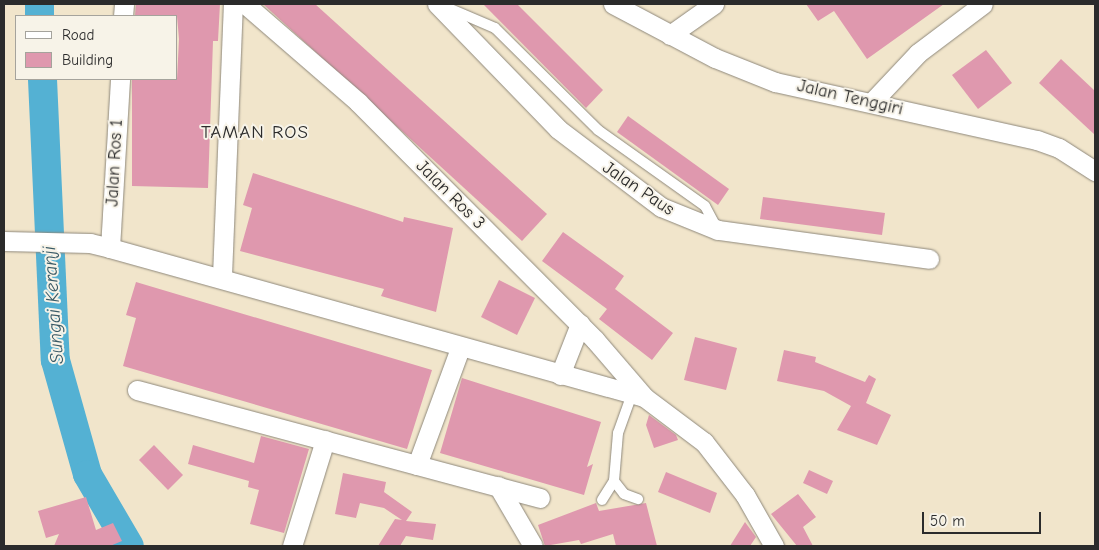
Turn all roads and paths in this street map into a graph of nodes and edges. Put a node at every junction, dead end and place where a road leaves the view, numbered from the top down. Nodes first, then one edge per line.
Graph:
1 (233, 4) edge
2 (245, 4) edge
3 (437, 4) edge
4 (613, 4) edge
5 (714, 4) edge
6 (983, 4) edge
7 (670, 35) junction
8 (120, 80) edge
9 (872, 102) junction
10 (1095, 171) edge
11 (718, 230) junction
12 (4, 242) edge
13 (110, 248) junction
14 (929, 260) dead end
15 (222, 276) junction
16 (580, 324) junction
17 (460, 348) junction
18 (560, 375) junction
19 (137, 390) dead end
20 (638, 396) junction
21 (325, 440) junction
22 (417, 465) junction
23 (614, 481) junction
24 (498, 486) junction
25 (540, 498) dead end
26 (638, 499) dead end
27 (602, 500) dead end
28 (292, 546) edge
29 (533, 546) edge
30 (774, 546) edge

1 - 15 street
2 - 16 street, Jalan Ros 3
3 - 11 street, Jalan Paus
3 - 11 lane
4 - 7 street, Jalan Tenggiri
5 - 7 street
6 - 9 street
7 - 9 street, Jalan Tenggiri
8 - 13 street, Jalan Ros 1
9 - 10 street, Jalan Tenggiri
11 - 14 street, Jalan Paus
12 - 13 street
13 - 15 street
15 - 17 street
16 - 18 street
16 - 20 street, Jalan Ros 3
17 - 18 street
17 - 22 street
18 - 20 street
19 - 21 street
20 - 23 lane
20 - 30 street
21 - 22 street
21 - 28 street
22 - 24 street
23 - 26 lane
23 - 27 lane
24 - 25 street
24 - 29 street

